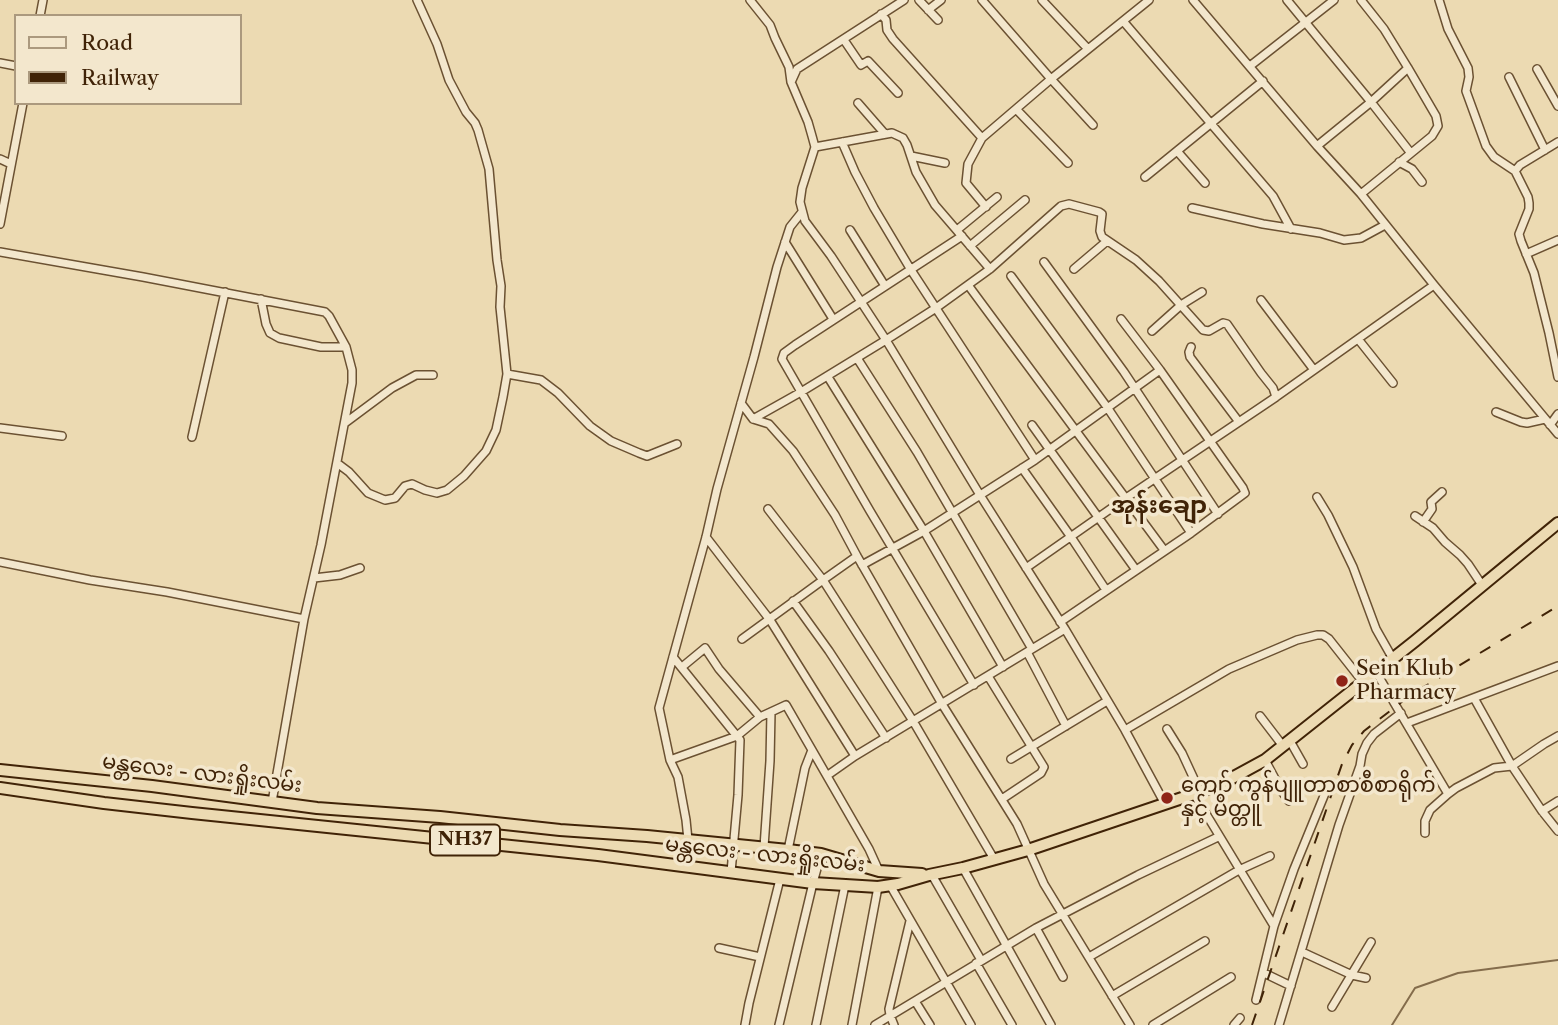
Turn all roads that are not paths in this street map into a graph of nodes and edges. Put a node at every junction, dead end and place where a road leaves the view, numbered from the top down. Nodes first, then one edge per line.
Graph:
1 (418, 0) edge
2 (750, 0) edge
3 (904, 0) edge
4 (919, 0) edge
5 (941, 0) edge
6 (982, 0) edge
7 (1042, 0) edge
8 (1149, 0) edge
9 (1193, 0) edge
10 (1287, 0) edge
11 (1334, 0) edge
12 (1361, 0) edge
13 (1439, 0) edge
14 (928, 10) junction
15 (881, 14) junction
16 (939, 20) dead end
17 (1123, 21) junction
18 (1305, 23) junction
19 (844, 40) junction
20 (1088, 49) junction
21 (1250, 66) junction
22 (793, 68) junction
23 (1408, 68) junction
24 (1537, 69) dead end
25 (1509, 77) dead end
26 (1051, 79) junction
27 (1262, 81) junction
28 (898, 93) dead end
29 (1371, 102) junction
30 (858, 103) dead end
31 (23, 105) edge
32 (1558, 106) edge
33 (1016, 109) junction
34 (1210, 124) junction
35 (1093, 125) dead end
36 (885, 134) junction
37 (982, 138) junction
38 (842, 142) junction
39 (1558, 142) edge
40 (1317, 146) junction
41 (815, 147) junction
42 (1545, 150) junction
43 (1177, 151) junction
44 (1410, 152) junction
45 (911, 156) junction
46 (0, 159) edge
47 (1399, 162) junction
48 (945, 163) dead end
49 (1068, 163) dead end
50 (12, 164) junction
51 (1515, 171) junction
52 (1144, 177) dead end
53 (1422, 182) dead end
54 (1205, 183) dead end
55 (1361, 194) junction
56 (998, 197) dead end
57 (1025, 200) dead end
58 (986, 207) junction
59 (1192, 208) dead end
60 (802, 212) junction
61 (0, 224) edge
62 (1385, 225) junction
63 (1292, 229) junction
64 (850, 230) dead end
65 (960, 233) junction
66 (1558, 240) edge
67 (1107, 241) junction
68 (785, 242) junction
69 (970, 246) junction
70 (0, 252) edge
71 (1526, 254) junction
72 (1044, 262) dead end
73 (990, 269) junction
74 (1074, 269) dead end
75 (911, 270) junction
76 (1011, 276) dead end
77 (968, 285) junction
78 (1434, 285) junction
79 (885, 286) junction
80 (225, 292) junction
81 (1202, 292) dead end
82 (261, 299) junction
83 (1261, 300) dead end
84 (860, 301) junction
85 (1181, 305) junction
86 (936, 308) junction
87 (832, 319) junction
88 (1121, 319) dead end
89 (1152, 331) dead end
90 (1358, 339) junction
91 (886, 340) junction
92 (346, 347) junction
93 (1191, 347) dead end
94 (857, 358) junction
95 (1160, 370) junction
96 (1314, 370) junction
97 (507, 374) junction
98 (433, 375) dead end
99 (828, 377) junction
100 (1558, 377) edge
101 (1393, 383) dead end
102 (1134, 388) junction
103 (801, 393) junction
104 (1276, 397) junction
105 (741, 403) junction
106 (1107, 407) junction
107 (1496, 412) dead end
108 (1558, 414) edge
109 (753, 419) junction
110 (1239, 422) junction
111 (1547, 422) junction
112 (344, 424) junction
113 (1032, 425) dead end
114 (0, 428) edge
115 (1077, 430) junction
116 (1558, 434) edge
117 (62, 436) dead end
118 (192, 437) dead end
119 (1210, 442) junction
120 (677, 444) dead end
121 (1049, 450) junction
122 (1035, 460) junction
123 (1182, 460) junction
124 (337, 463) junction
125 (1022, 468) junction
126 (1154, 479) junction
127 (1442, 492) dead end
128 (980, 495) junction
129 (1317, 496) dead end
130 (1126, 498) junction
131 (768, 509) dead end
132 (952, 513) junction
133 (1218, 514) junction
134 (1415, 516) dead end
135 (1098, 518) junction
136 (1423, 522) junction
137 (1558, 523) edge
138 (925, 531) junction
139 (1191, 533) junction
140 (706, 537) junction
141 (1071, 537) junction
142 (893, 547) junction
143 (1164, 550) junction
144 (857, 556) junction
145 (0, 562) edge
146 (862, 565) junction
147 (360, 568) dead end
148 (1026, 568) junction
149 (1136, 570) junction
150 (314, 578) junction
151 (823, 580) junction
152 (1482, 586) junction
153 (1106, 590) junction
154 (793, 601) junction
155 (304, 619) junction
156 (770, 620) junction
157 (1062, 626) junction
158 (742, 639) dead end
159 (1030, 651) junction
160 (673, 657) junction
161 (1393, 659) junction
162 (1558, 666) edge
163 (682, 667) junction
164 (1003, 667) junction
165 (1376, 672) junction
166 (988, 676) junction
167 (1363, 682) junction
168 (974, 685) junction
169 (1474, 698) junction
170 (1107, 701) junction
171 (942, 705) junction
172 (771, 712) junction
173 (1401, 713) junction
174 (1259, 716) dead end
175 (760, 717) junction
176 (913, 721) junction
177 (1407, 723) junction
178 (1066, 726) junction
179 (1167, 729) dead end
180 (1125, 730) junction
181 (737, 736) junction
182 (1558, 736) edge
183 (886, 738) junction
184 (1287, 743) junction
185 (1031, 747) junction
186 (812, 750) junction
187 (855, 755) junction
188 (1012, 759) dead end
189 (670, 760) junction
190 (1265, 760) junction
191 (1303, 764) dead end
192 (1512, 766) junction
193 (0, 770) edge
194 (828, 775) junction
195 (1328, 786) dead end
196 (0, 788) edge
197 (1197, 793) junction
198 (1448, 794) junction
199 (1002, 799) junction
200 (1289, 801) dead end
201 (272, 802) junction
202 (1558, 802) edge
203 (1165, 804) junction
204 (1542, 811) junction
205 (1558, 831) edge
206 (1425, 832) dead end
207 (632, 835) junction
208 (1219, 836) junction
209 (688, 839) junction
210 (733, 844) junction
211 (764, 847) junction
212 (789, 850) junction
213 (1028, 850) junction
214 (821, 854) junction
215 (1270, 856) dead end
216 (632, 859) junction
217 (994, 859) junction
218 (963, 868) junction
219 (1239, 870) junction
220 (879, 871) junction
221 (731, 872) junction
222 (930, 875) junction
223 (780, 879) junction
224 (813, 883) junction
225 (845, 885) junction
226 (890, 886) junction
227 (878, 887) junction
228 (1063, 915) junction
229 (910, 921) junction
230 (1274, 926) junction
231 (1036, 928) junction
232 (1205, 941) dead end
233 (1371, 942) dead end
234 (1007, 946) junction
235 (719, 948) dead end
236 (1302, 952) junction
237 (760, 957) junction
238 (1088, 957) junction
239 (978, 962) junction
240 (1264, 973) junction
241 (1352, 975) junction
242 (1231, 976) dead end
243 (1063, 977) dead end
244 (1366, 978) dead end
245 (946, 982) junction
246 (1291, 986) junction
247 (1112, 996) junction
248 (1256, 1000) dead end
249 (915, 1001) junction
250 (1332, 1007) dead end
251 (890, 1015) junction
252 (1281, 1024) edge
253 (745, 1025) edge
254 (779, 1025) edge
255 (816, 1025) edge
256 (852, 1025) edge
257 (875, 1025) edge
258 (894, 1025) edge
259 (930, 1025) edge
260 (971, 1025) edge
261 (1012, 1025) edge
262 (1051, 1025) edge
263 (1130, 1025) edge
264 (1153, 1025) edge

1 - 97 street
2 - 22 street
3 - 15 street
4 - 14 street
5 - 14 street
6 - 26 street
7 - 20 street
8 - 17 street
9 - 21 street
10 - 18 street
11 - 18 street
12 - 23 street
13 - 51 street
14 - 16 street
15 - 19 street
15 - 37 street
17 - 20 street
17 - 34 street
18 - 21 street
18 - 29 street
19 - 22 street
19 - 28 street
20 - 26 street
21 - 27 street
22 - 41 street
23 - 29 street
23 - 44 street
24 - 32 street
25 - 42 street
26 - 33 street
26 - 35 street
27 - 34 street
27 - 40 street
29 - 40 street
29 - 44 street
30 - 36 street
31 - 50 street
33 - 37 street
33 - 49 street
34 - 43 street
34 - 63 street
36 - 38 street
36 - 45 street
37 - 58 street
38 - 41 street
38 - 75 street
39 - 42 street
40 - 55 street
41 - 60 street
42 - 51 street
43 - 52 street
43 - 54 street
44 - 47 street
45 - 48 street
45 - 65 street
46 - 50 street
47 - 53 street
47 - 55 street
50 - 61 street
51 - 71 street
55 - 62 street
56 - 58 street
57 - 69 street
58 - 65 street
59 - 63 street
60 - 68 street
60 - 84 street
62 - 63 street
62 - 78 street
64 - 79 street
65 - 69 street
65 - 75 street
66 - 71 street
67 - 73 street
67 - 74 street
67 - 85 street
68 - 87 street
68 - 105 street
69 - 73 street
70 - 80 street
71 - 100 street
72 - 102 street
73 - 77 street
75 - 79 street
75 - 86 street
76 - 106 street
77 - 86 street
77 - 115 street
78 - 90 street
78 - 111 street
79 - 84 street
80 - 82 street
80 - 118 street
81 - 85 street
82 - 92 street
82 - 92 street
83 - 96 street
84 - 87 street
84 - 91 street
85 - 89 street
85 - 104 street
86 - 91 street
86 - 122 street
87 - 103 street
88 - 95 street
90 - 96 street
90 - 101 street
91 - 94 street
91 - 128 street
92 - 112 street
93 - 110 street
94 - 99 street
94 - 132 street
95 - 102 street
95 - 119 street
96 - 104 street
97 - 120 street
97 - 124 street
98 - 112 street
99 - 103 street
99 - 138 street
102 - 106 street
102 - 123 street
103 - 109 street
103 - 142 street
104 - 110 street
105 - 109 street
105 - 140 street
106 - 115 street
106 - 126 street
107 - 111 street
108 - 111 street
109 - 144 street
110 - 119 street
111 - 116 street
112 - 124 street
113 - 121 street
114 - 117 street
115 - 121 street
115 - 130 street
119 - 123 street
119 - 133 street
121 - 122 street
121 - 135 street
122 - 125 street
123 - 126 street
123 - 133 street
124 - 150 street
125 - 128 street
125 - 141 street
126 - 130 street
126 - 139 street
127 - 136 street
128 - 132 street
128 - 148 street
129 - 161 street
130 - 135 street
130 - 143 street
131 - 151 street
132 - 138 street
132 - 159 street
133 - 139 street
134 - 136 street
135 - 141 street
135 - 149 street
136 - 152 street
137 - 152 highway, NH37
138 - 142 street
138 - 164 street
139 - 143 street
140 - 156 street
140 - 160 street
141 - 148 street
141 - 153 street
142 - 146 street
142 - 168 street
143 - 149 street
144 - 146 street
144 - 151 street
145 - 155 street
146 - 171 street
147 - 150 street
148 - 157 street
149 - 153 street
150 - 155 street
151 - 154 street
151 - 176 street
152 - 161 highway, NH37
153 - 157 street
154 - 156 street
154 - 183 street
155 - 201 street
156 - 158 street
156 - 187 street
157 - 159 street
157 - 170 street
159 - 164 street
159 - 178 street
160 - 163 street
160 - 189 street
161 - 165 highway, NH37
162 - 169 street
163 - 175 street
163 - 181 street
164 - 166 street
165 - 167 highway, NH37
165 - 173 street
166 - 168 street
166 - 185 street
167 - 180 street
167 - 184 highway, NH37
168 - 171 street
169 - 177 street
169 - 192 street
170 - 178 street
170 - 180 street
171 - 176 street
171 - 199 street
172 - 175 street
172 - 186 street
172 - 211 street
173 - 177 street
173 - 236 street
174 - 184 street
175 - 181 street
176 - 183 street
176 - 217 street
177 - 198 street
178 - 185 street
179 - 197 street
180 - 203 street
181 - 189 street
181 - 210 street
182 - 192 street
183 - 187 street
184 - 190 highway, NH37
184 - 191 street
185 - 188 street
185 - 199 street
186 - 194 street
186 - 212 street
187 - 194 street
189 - 209 street
190 - 197 highway, NH37
190 - 200 street
192 - 198 street
192 - 204 street
193 - 201 highway, မန္တလေး - လားရှိုးလမ်း / NH37
194 - 220 street
195 - 230 street
196 - 216 highway, မန္တလေး - လားရှိုးလမ်း / NH37
197 - 203 highway, NH37
197 - 208 street
198 - 206 street
199 - 213 street
201 - 207 highway, မန္တလေး - လားရှိုးလမ်း / NH37
202 - 204 street
203 - 213 highway, NH37
204 - 205 street
207 - 209 highway, မန္တလေး - လားရှိုးလမ်း / NH37
207 - 216 highway
208 - 219 street
208 - 228 street
209 - 210 highway, မန္တလေး - လားရှိုးလမ်း / NH37
210 - 211 highway, မန္တလေး - လားရှိုးလမ်း / NH37
210 - 221 street
211 - 212 highway, မန္တလေး - လားရှိုးလမ်း / NH37
212 - 214 highway, မန္တလေး - လားရှိုးလမ်း / NH37
213 - 217 highway, NH37
213 - 228 street
214 - 220 highway, မန္တလေး - လားရှိုးလမ်း / NH37
214 - 224 street
215 - 219 street
216 - 221 highway, မန္တလေး - လားရှိုးလမ်း / NH37
217 - 218 highway, NH37
218 - 222 highway, NH37
218 - 234 street
219 - 230 street
219 - 238 street
220 - 222 highway, မန္တလေး - လားရှိုးလမ်း / NH37
221 - 223 highway, မန္တလေး - လားရှိုးလမ်း / NH37
222 - 226 highway, မန္တလေး - လားရှိုးလမ်း / NH37
222 - 239 street
223 - 224 highway, မန္တလေး - လားရှိုးလမ်း / NH37
223 - 237 street
224 - 225 highway, မန္တလေး - လားရှိုးလမ်း / NH37
224 - 254 street
225 - 227 highway, မန္တလေး - လားရှိုးလမ်း / NH37
225 - 255 street
226 - 227 highway, မန္တလေး - လားရှိုးလမ်း / NH37
226 - 229 street
227 - 256 street
228 - 231 street
228 - 238 street
229 - 245 street
229 - 251 street
230 - 240 street
231 - 234 street
231 - 243 street
232 - 247 street
233 - 241 street
234 - 239 street
234 - 262 street
235 - 237 street
236 - 241 street
236 - 246 street
237 - 253 street
238 - 247 street
239 - 245 street
239 - 261 street
240 - 246 street
240 - 248 street
241 - 244 street
241 - 250 street
242 - 264 street
245 - 249 street
245 - 260 street
246 - 252 street
247 - 263 street
249 - 251 street
249 - 259 street
251 - 257 street
251 - 258 street

